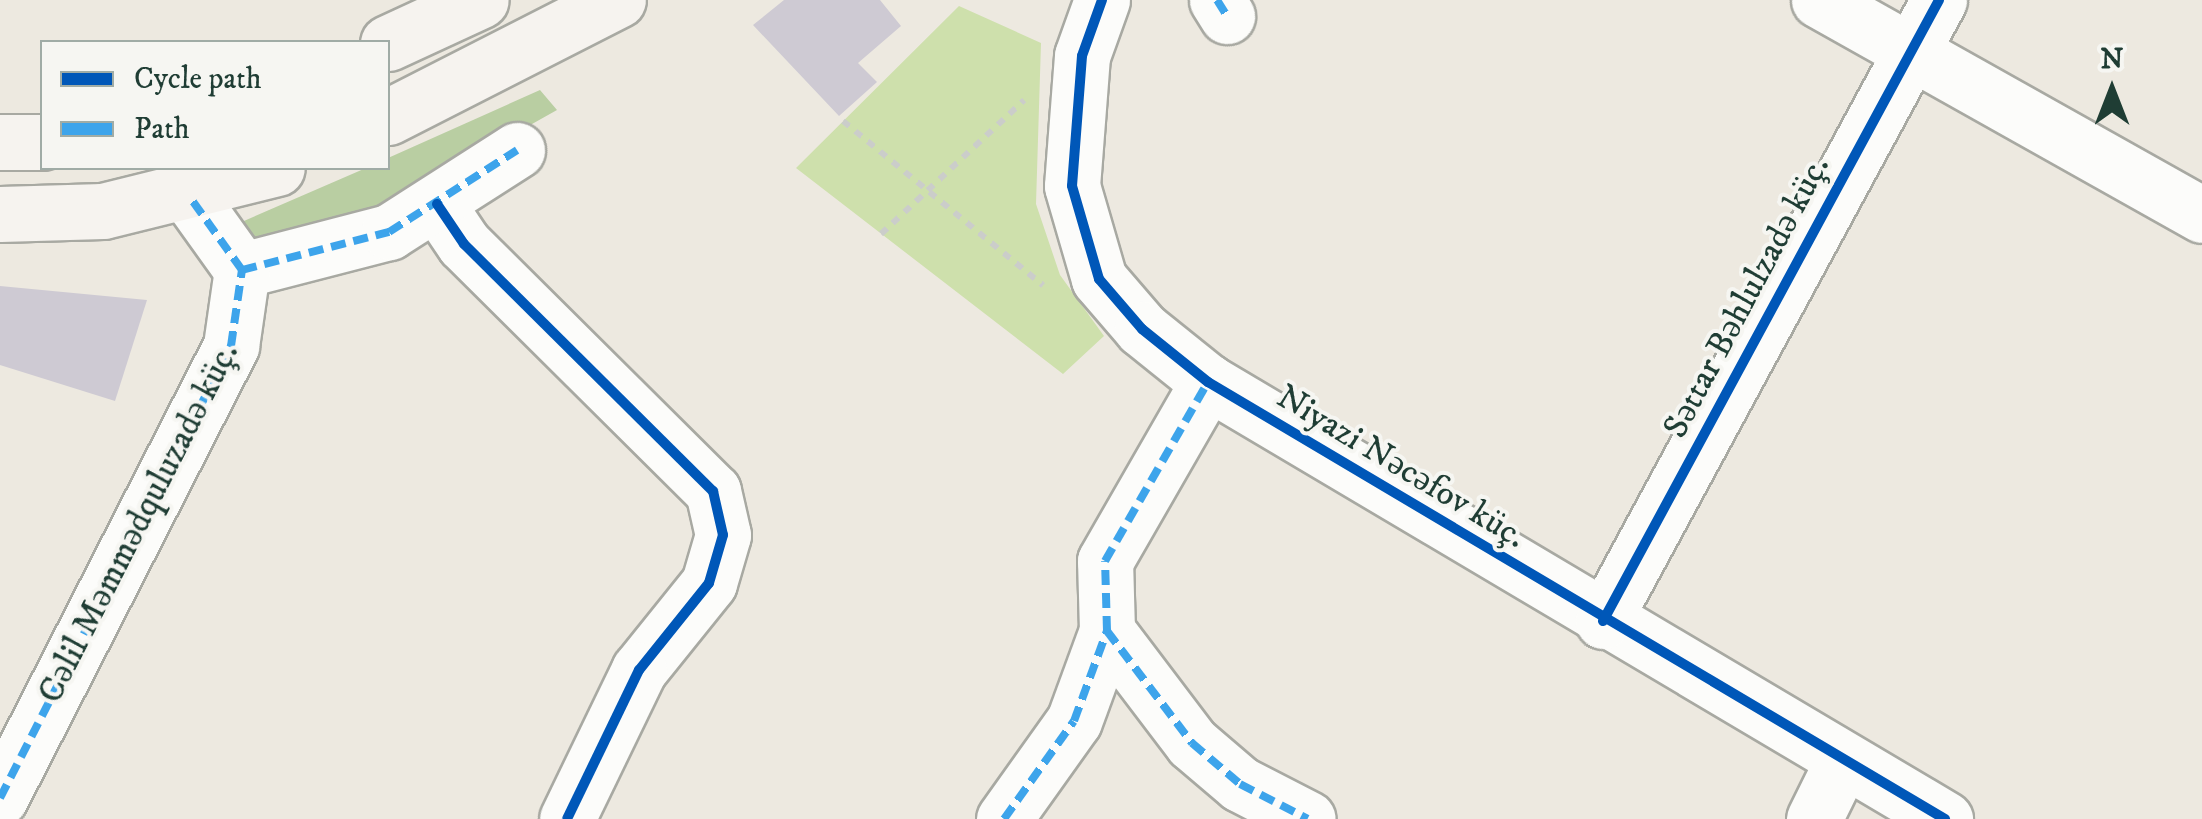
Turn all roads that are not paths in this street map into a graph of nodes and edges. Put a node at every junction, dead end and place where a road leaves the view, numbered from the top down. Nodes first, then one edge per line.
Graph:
1 (481, 0) edge
2 (618, 0) edge
3 (1102, 0) edge
4 (1820, 0) edge
5 (1940, 0) edge
6 (390, 43) edge
7 (1911, 51) junction
8 (390, 116) edge
9 (0, 142) edge
10 (40, 142) edge
11 (517, 150) dead end
12 (271, 170) edge
13 (190, 196) junction
14 (437, 204) junction
15 (0, 214) edge
16 (2202, 215) edge
17 (242, 270) junction
18 (1208, 382) junction
19 (1603, 621) junction
20 (1107, 631) junction
21 (1842, 760) junction
22 (0, 798) edge
23 (566, 819) edge
24 (1004, 819) edge
25 (1308, 819) edge
26 (1814, 819) edge
27 (1944, 819) edge

1 - 6 street
2 - 8 street
3 - 18 street, Niyazi Nəcəfov küç.
4 - 7 street
5 - 7 street, Səttar Bəhlulzadə küç.
7 - 16 street
7 - 19 street, Səttar Bəhlulzadə küç.
9 - 10 street
11 - 14 street
12 - 13 street
13 - 15 street
13 - 17 street
14 - 17 street
14 - 23 street
17 - 22 street, Cəlil Məmmədquluzadə küç.
18 - 19 street, Niyazi Nəcəfov küç.
18 - 20 street
19 - 21 street, Niyazi Nəcəfov küç.
20 - 24 street
20 - 25 street
21 - 26 street
21 - 27 street, Niyazi Nəcəfov küç.

